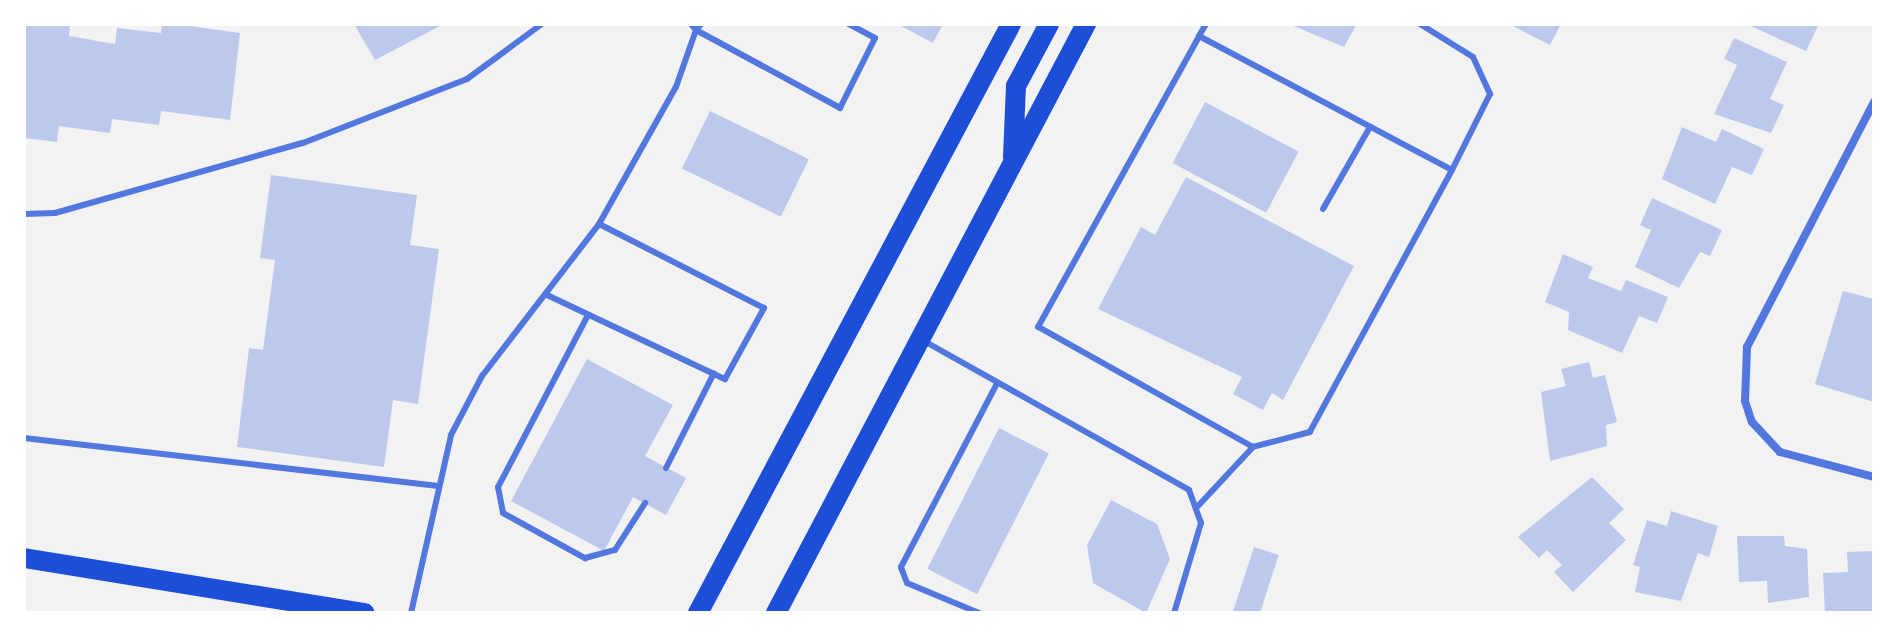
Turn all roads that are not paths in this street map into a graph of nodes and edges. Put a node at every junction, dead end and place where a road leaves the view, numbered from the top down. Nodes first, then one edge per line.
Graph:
1 (542, 24) edge
2 (849, 24) edge
3 (1011, 24) edge
4 (1049, 24) edge
5 (1086, 24) edge
6 (1206, 24) edge
7 (1420, 24) edge
8 (696, 26) edge
9 (1199, 36) junction
10 (1874, 102) edge
11 (1370, 127) junction
12 (1013, 165) junction
13 (1452, 170) junction
14 (1323, 209) dead end
15 (24, 214) edge
16 (599, 224) junction
17 (547, 295) junction
18 (588, 315) junction
19 (921, 340) junction
20 (714, 373) junction
21 (996, 385) junction
22 (24, 438) edge
23 (1253, 447) junction
24 (666, 468) dead end
25 (1874, 477) edge
26 (436, 486) junction
27 (645, 503) dead end
28 (1198, 506) junction
29 (25, 559) edge
30 (365, 613) edge
31 (411, 613) edge
32 (698, 613) edge
33 (776, 613) edge
34 (979, 613) edge
35 (1174, 613) edge

1 - 15 lane
2 - 8 lane
3 - 32 main road
4 - 12 main road
5 - 12 main road
6 - 9 lane
7 - 13 lane
8 - 16 lane
9 - 11 lane
9 - 23 lane
10 - 25 street
11 - 13 lane
11 - 14 lane
12 - 19 main road
13 - 23 lane
16 - 17 lane
16 - 20 lane
17 - 18 lane
17 - 26 lane
18 - 20 lane
18 - 27 lane
19 - 21 lane
19 - 33 main road
20 - 24 lane
21 - 28 lane
21 - 34 lane
22 - 26 lane
23 - 28 lane
26 - 31 lane
28 - 35 lane
29 - 30 main road

